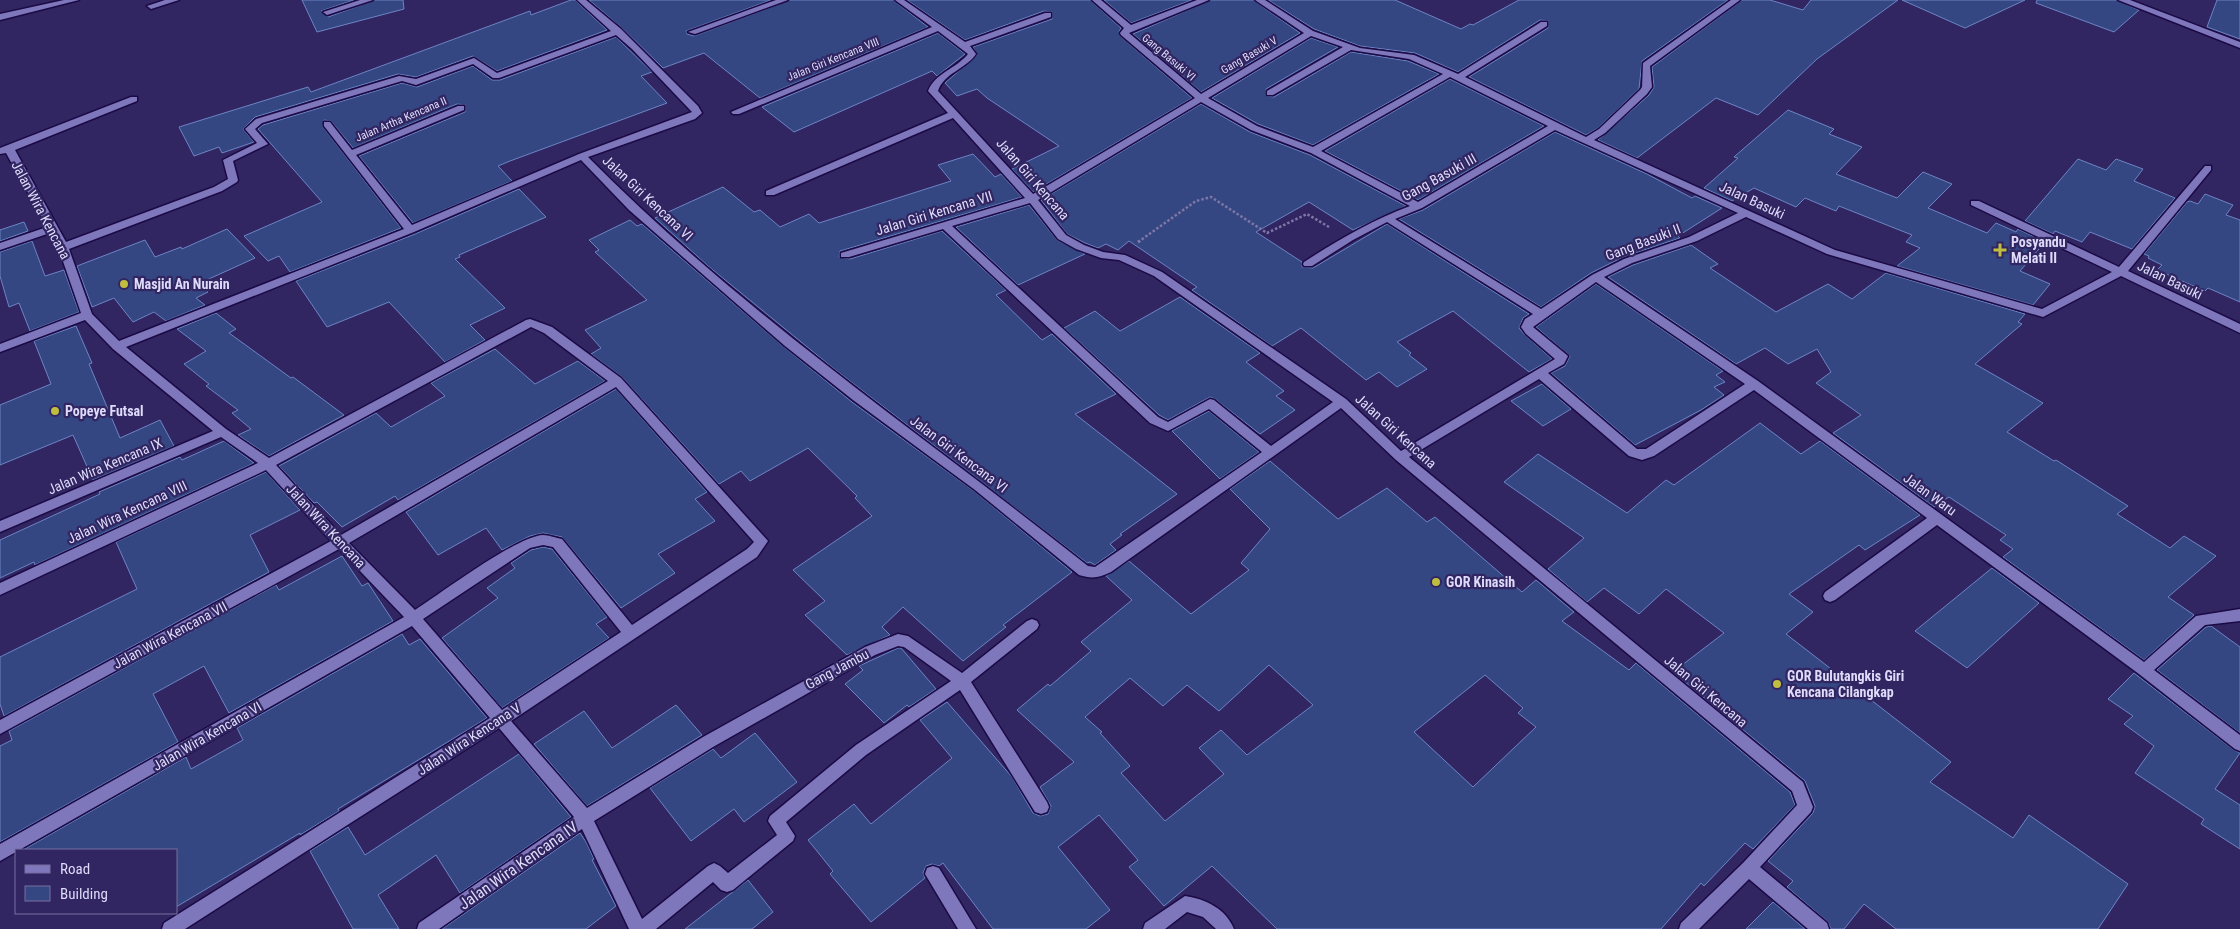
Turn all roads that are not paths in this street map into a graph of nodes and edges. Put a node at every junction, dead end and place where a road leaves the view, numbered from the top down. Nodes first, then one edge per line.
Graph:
1 (74, 0) edge
2 (175, 0) edge
3 (369, 0) edge
4 (582, 0) edge
5 (784, 0) edge
6 (899, 0) edge
7 (1096, 0) edge
8 (1205, 0) edge
9 (1259, 0) edge
10 (1736, 0) edge
11 (2123, 0) edge
12 (151, 6) dead end
13 (327, 12) dead end
14 (1048, 15) dead end
15 (0, 17) edge
16 (1544, 24) dead end
17 (938, 28) junction
18 (1130, 29) junction
19 (618, 31) junction
20 (692, 32) dead end
21 (1310, 33) junction
22 (964, 45) junction
23 (2240, 45) edge
24 (1350, 47) junction
25 (1454, 75) junction
26 (1270, 93) dead end
27 (1199, 97) junction
28 (134, 99) dead end
29 (461, 108) dead end
30 (736, 112) dead end
31 (955, 114) junction
32 (327, 124) dead end
33 (1555, 126) junction
34 (1588, 140) junction
35 (4, 150) edge
36 (1314, 151) junction
37 (352, 154) junction
38 (582, 156) junction
39 (2208, 168) dead end
40 (770, 193) dead end
41 (1032, 199) junction
42 (1975, 203) dead end
43 (1418, 206) junction
44 (1747, 213) junction
45 (1387, 218) junction
46 (944, 224) junction
47 (52, 229) junction
48 (410, 230) junction
49 (0, 247) edge
50 (63, 247) junction
51 (845, 255) dead end
52 (1308, 264) dead end
53 (2121, 272) junction
54 (1596, 277) junction
55 (1541, 314) junction
56 (87, 315) junction
57 (2240, 330) edge
58 (117, 346) junction
59 (0, 348) edge
60 (1540, 373) junction
61 (617, 381) junction
62 (1754, 384) junction
63 (1342, 402) junction
64 (222, 432) junction
65 (1272, 453) junction
66 (1400, 458) junction
67 (268, 464) junction
68 (1937, 518) junction
69 (0, 527) edge
70 (761, 541) joint
71 (340, 542) junction
72 (0, 589) edge
73 (1830, 596) dead end
74 (2240, 615) edge
75 (414, 618) junction
76 (1032, 625) dead end
77 (630, 632) junction
78 (2144, 670) junction
79 (962, 681) junction
80 (500, 720) junction
81 (0, 727) edge
82 (2240, 744) edge
83 (1041, 807) dead end
84 (585, 818) junction
85 (0, 854) edge
86 (1749, 868) junction
87 (933, 874) dead end
88 (170, 929) edge
89 (425, 929) edge
90 (638, 929) edge
91 (643, 929) edge
92 (968, 929) edge
93 (1151, 929) edge
94 (1226, 929) edge
95 (1687, 929) edge
96 (1821, 929) edge

1 - 15 street
2 - 12 street
3 - 13 street
4 - 19 street
5 - 20 street
6 - 17 street
7 - 18 street
8 - 18 street, Gang Basuki VI
9 - 21 street, Jalan Basuki
10 - 34 street
11 - 23 street
14 - 22 street
16 - 25 street
17 - 22 street
17 - 30 street, Jalan Giri Kencana VIII
18 - 27 street, Gang Basuki VI
19 - 38 street
19 - 50 street
21 - 24 street, Jalan Basuki
21 - 27 street, Gang Basuki V
22 - 31 street, Jalan Giri Kencana
24 - 25 street, Jalan Basuki
24 - 26 street
25 - 33 street, Jalan Basuki
25 - 36 street
27 - 36 street
27 - 41 street
28 - 35 street
29 - 37 street, Jalan Artha Kencana II
31 - 40 street
31 - 41 street, Jalan Giri Kencana
32 - 37 street, Jalan Artha Kencana II
33 - 34 street, Jalan Basuki
33 - 43 street, Gang Basuki III
34 - 44 street, Jalan Basuki
35 - 47 street, Jalan Wira Kencana
36 - 43 street
37 - 48 street, Jalan Artha Kencana II
38 - 48 street
38 - 65 street, Jalan Giri Kencana VI
39 - 53 street
41 - 46 street, Jalan Giri Kencana VII
41 - 63 street, Jalan Giri Kencana
42 - 53 street
43 - 45 street, Gang Basuki III
44 - 53 street, Jalan Basuki
44 - 54 street, Gang Basuki II
45 - 52 street, Gang Basuki III
45 - 55 street
46 - 51 street, Jalan Giri Kencana VII
46 - 65 street
47 - 49 street
47 - 50 street, Jalan Wira Kencana
48 - 58 street
50 - 56 street, Jalan Wira Kencana
53 - 57 street, Jalan Basuki
54 - 55 street, Gang Basuki II
54 - 62 street, Jalan Waru
55 - 60 street, Gang Basuki II
56 - 58 street, Jalan Wira Kencana
56 - 59 street
58 - 64 street, Jalan Wira Kencana
60 - 62 street
60 - 66 street
61 - 67 street, Jalan Wira Kencana VIII
61 - 70 street, Jalan Wira Kencana VIII
61 - 71 street, Jalan Wira Kencana VII
62 - 68 street, Jalan Waru
63 - 65 street, Jalan Giri Kencana VI
63 - 66 street, Jalan Giri Kencana
64 - 67 street, Jalan Wira Kencana
64 - 69 street, Jalan Wira Kencana IX
66 - 86 street, Jalan Giri Kencana
67 - 71 street, Jalan Wira Kencana
67 - 72 street, Jalan Wira Kencana VIII
68 - 73 street
68 - 78 street, Jalan Waru
70 - 77 street, Jalan Wira Kencana V
71 - 75 street, Jalan Wira Kencana
71 - 81 street, Jalan Wira Kencana VII
74 - 78 street
75 - 77 street, Jalan Wira Kencana VI
75 - 80 street, Jalan Wira Kencana
75 - 85 street, Jalan Wira Kencana VI
76 - 79 street
77 - 80 street, Jalan Wira Kencana V
78 - 82 street, Jalan Waru
79 - 83 street, Gang Jambu
79 - 84 street, Gang Jambu
79 - 91 street
80 - 84 street, Jalan Wira Kencana
80 - 88 street, Jalan Wira Kencana V
84 - 89 street, Jalan Wira Kencana IV
84 - 90 street, Jalan Wira Kencana
86 - 95 street, Jalan Giri Kencana
86 - 96 street
87 - 92 street
93 - 94 street

